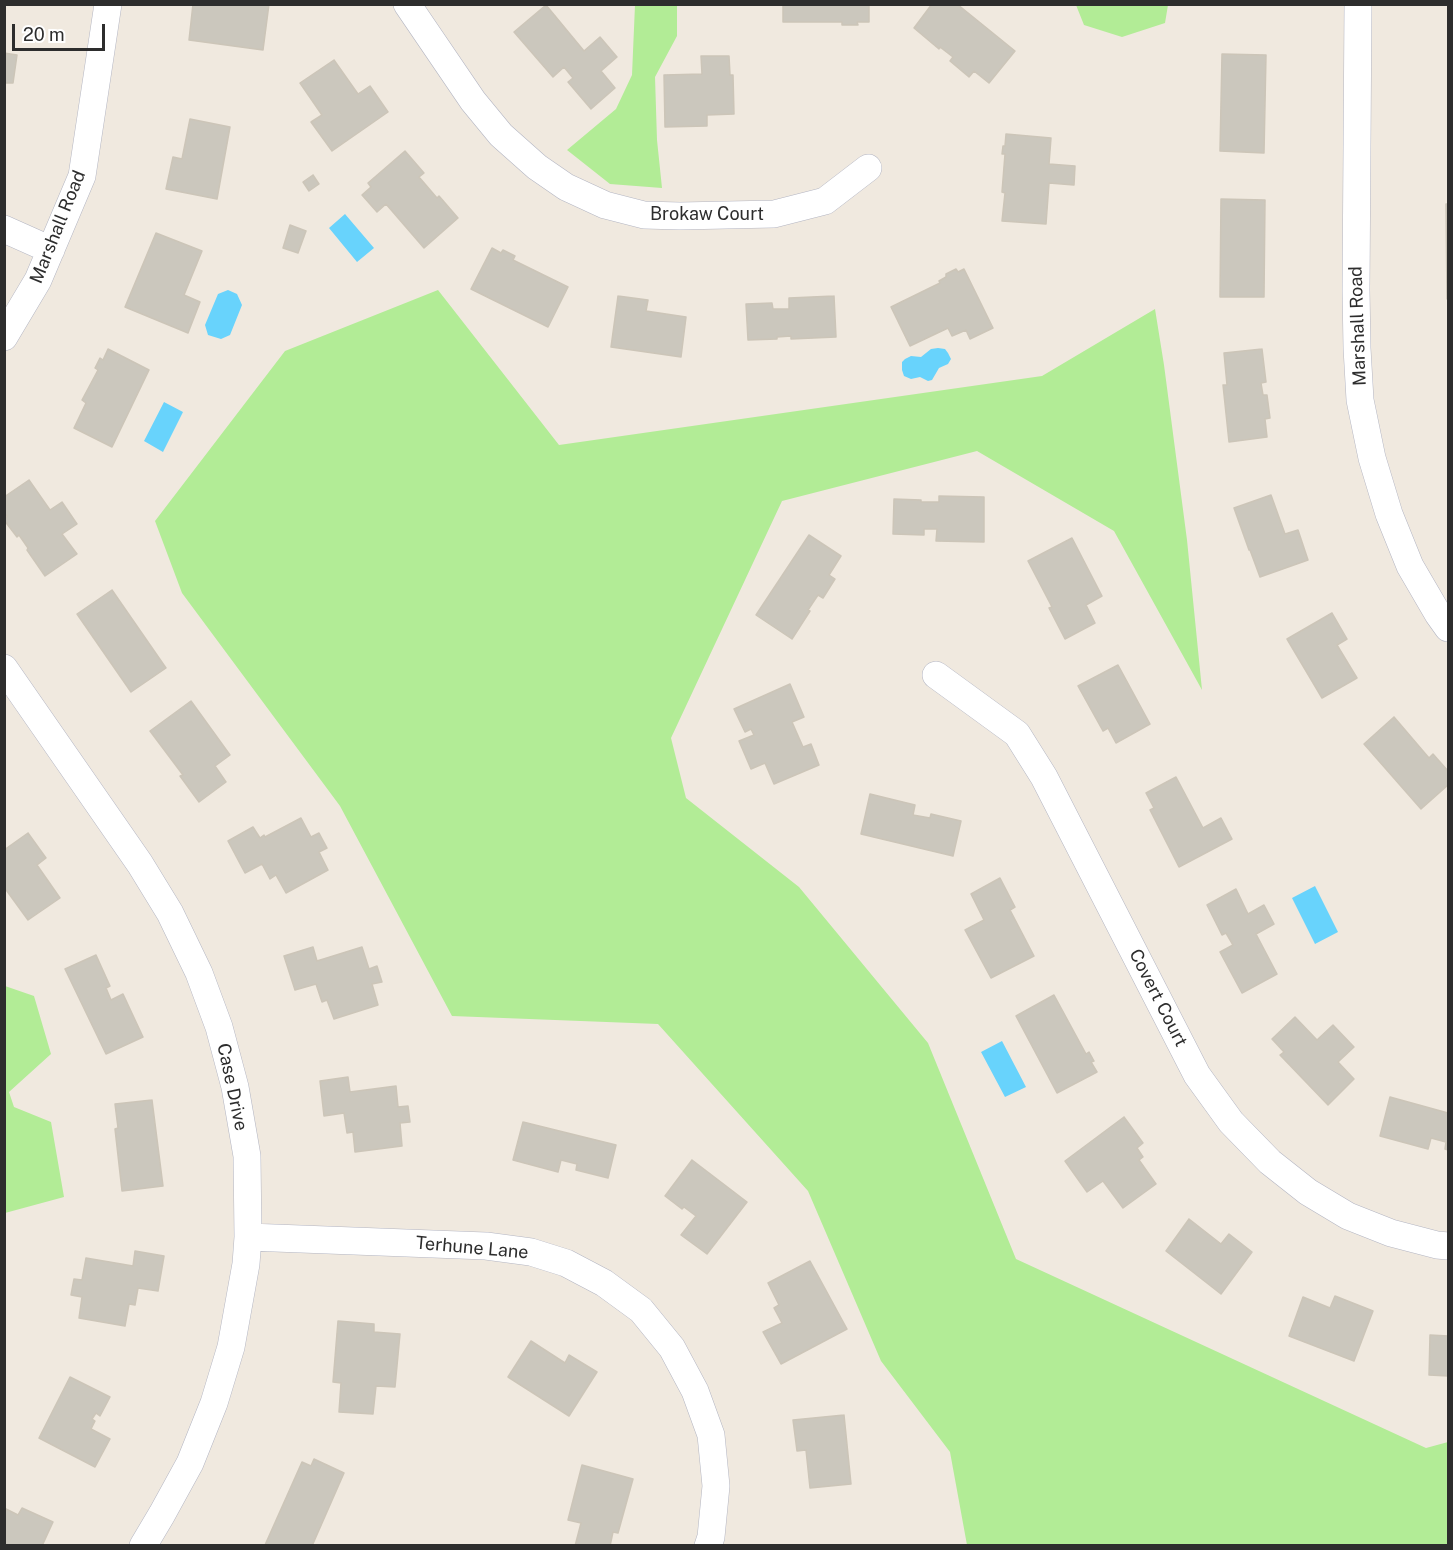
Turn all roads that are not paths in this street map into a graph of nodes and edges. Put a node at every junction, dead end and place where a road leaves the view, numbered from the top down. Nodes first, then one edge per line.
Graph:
1 (108, 4) edge
2 (407, 4) edge
3 (1358, 4) edge
4 (868, 168) dead end
5 (4, 229) edge
6 (51, 250) junction
7 (4, 337) edge
8 (1449, 628) edge
9 (4, 668) edge
10 (936, 675) dead end
11 (248, 1237) junction
12 (1449, 1246) edge
13 (143, 1545) edge
14 (708, 1545) edge

1 - 6 street, Marshall Road
2 - 4 street, Brokaw Court
3 - 8 street, Marshall Road
5 - 6 street
6 - 7 street, Marshall Road
9 - 11 street, Case Drive
10 - 12 street, Covert Court
11 - 13 street, Case Drive
11 - 14 street, Terhune Lane

